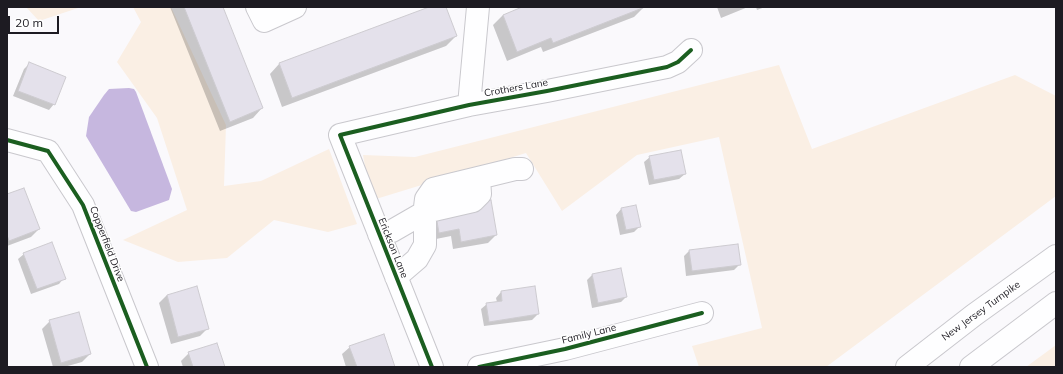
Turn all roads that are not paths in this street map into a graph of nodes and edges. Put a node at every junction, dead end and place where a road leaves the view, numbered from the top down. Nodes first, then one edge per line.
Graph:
1 (257, 7) edge
2 (295, 7) edge
3 (478, 7) edge
4 (690, 50) dead end
5 (469, 105) junction
6 (340, 136) joint
7 (7, 140) edge
8 (522, 169) dead end
9 (425, 212) junction
10 (379, 234) junction
11 (1056, 256) edge
12 (396, 277) junction
13 (1056, 303) edge
14 (702, 313) dead end
15 (146, 367) edge
16 (432, 367) edge
17 (478, 367) edge
18 (907, 367) edge
19 (971, 367) edge

1 - 2 main road
3 - 5 main road
4 - 5 main road, Crothers Lane
5 - 6 main road, Crothers Lane
6 - 10 main road, Erickson Lane
7 - 15 main road, Copperfield Drive
8 - 9 main road
9 - 10 main road
9 - 12 main road
10 - 12 main road, Erickson Lane
11 - 18 main road, New Jersey Turnpike
12 - 16 main road, Erickson Lane
13 - 19 main road
14 - 17 main road, Family Lane

